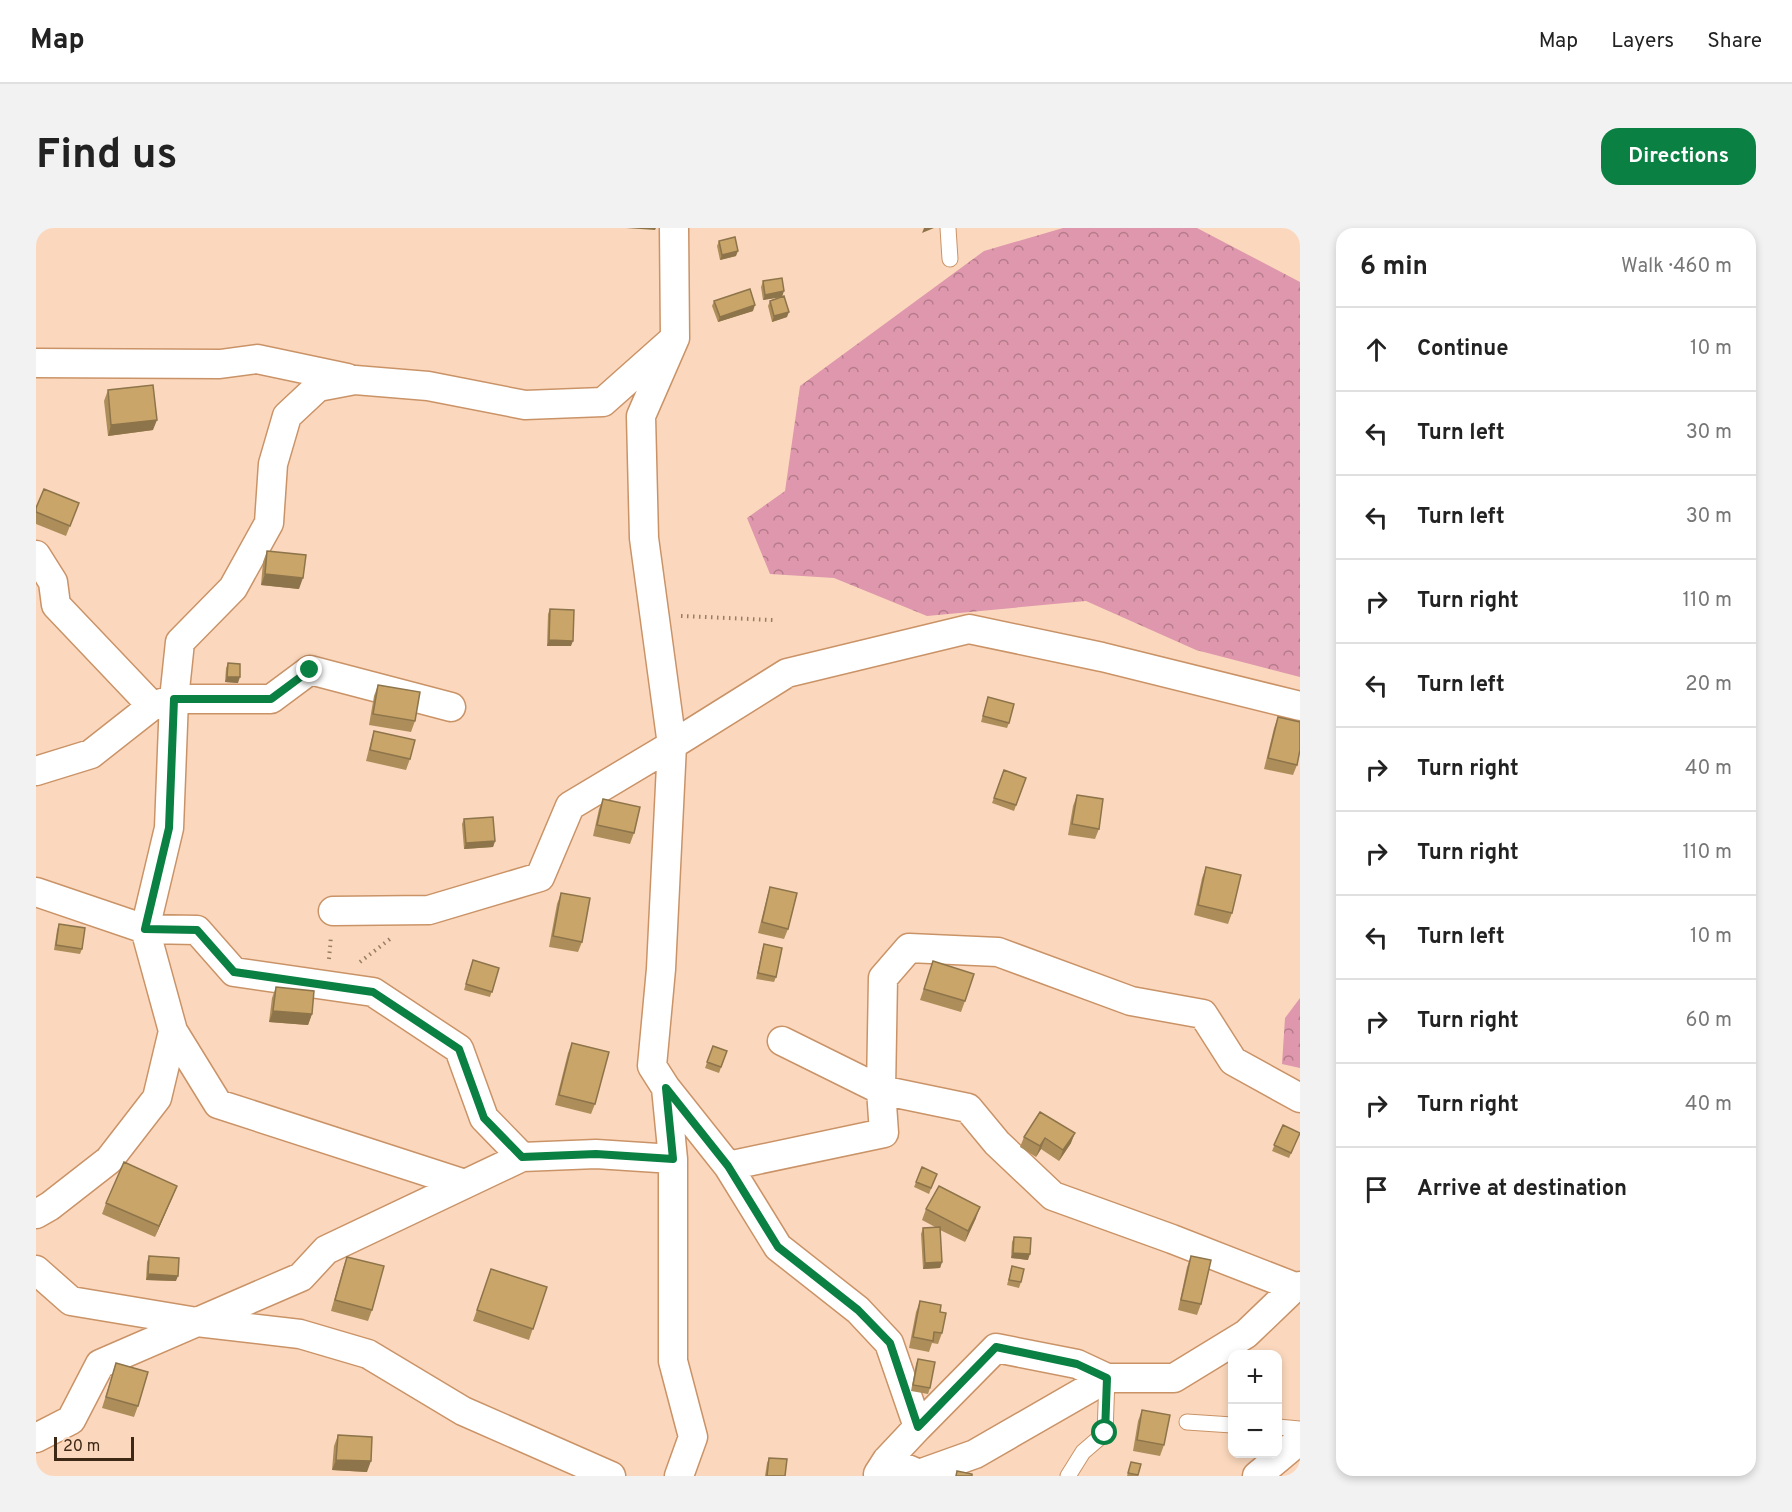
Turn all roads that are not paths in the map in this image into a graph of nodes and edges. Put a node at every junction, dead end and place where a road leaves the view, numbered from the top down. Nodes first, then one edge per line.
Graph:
1 (674, 228) edge
2 (948, 228) edge
3 (950, 259) dead end
4 (675, 338) junction
5 (36, 363) edge
6 (355, 380) junction
7 (36, 555) edge
8 (163, 703) junction
9 (1300, 706) edge
10 (451, 707) dead end
11 (672, 745) junction
12 (36, 771) edge
13 (36, 892) edge
14 (333, 910) road end
15 (145, 929) junction
16 (173, 1031) junction
17 (782, 1041) dead end
18 (666, 1088) junction
19 (881, 1090) junction
20 (1300, 1098) edge
21 (522, 1157) junction
22 (673, 1159) junction
23 (728, 1166) junction
24 (465, 1184) junction
25 (36, 1214) edge
26 (36, 1270) edge
27 (1297, 1286) edge
28 (197, 1322) junction
29 (1107, 1378) junction
30 (1186, 1422) dead end
31 (1228, 1425) edge
32 (918, 1427) junction
33 (1282, 1428) edge
34 (1300, 1429) edge
35 (36, 1438) edge
36 (1300, 1440) edge
37 (882, 1468) edge
38 (611, 1476) edge
39 (679, 1476) edge
40 (1068, 1476) edge
41 (1257, 1476) edge

1 - 4 street
2 - 3 lane
4 - 6 street
4 - 11 street
5 - 6 street
6 - 8 street
7 - 8 street
8 - 10 street
8 - 12 street
8 - 15 street
9 - 11 street
11 - 14 street
11 - 18 street
13 - 15 street
15 - 16 street
15 - 21 street
16 - 24 street
16 - 25 street
17 - 19 street
18 - 22 street
18 - 23 street
19 - 20 street
19 - 23 street
19 - 27 street
21 - 22 street
21 - 24 street
22 - 39 street
23 - 32 street
24 - 28 street
26 - 28 street
27 - 29 street
28 - 35 street
28 - 38 street
29 - 32 street
29 - 37 street
29 - 40 lane
30 - 31 lane
32 - 37 street
33 - 34 lane
36 - 41 street

